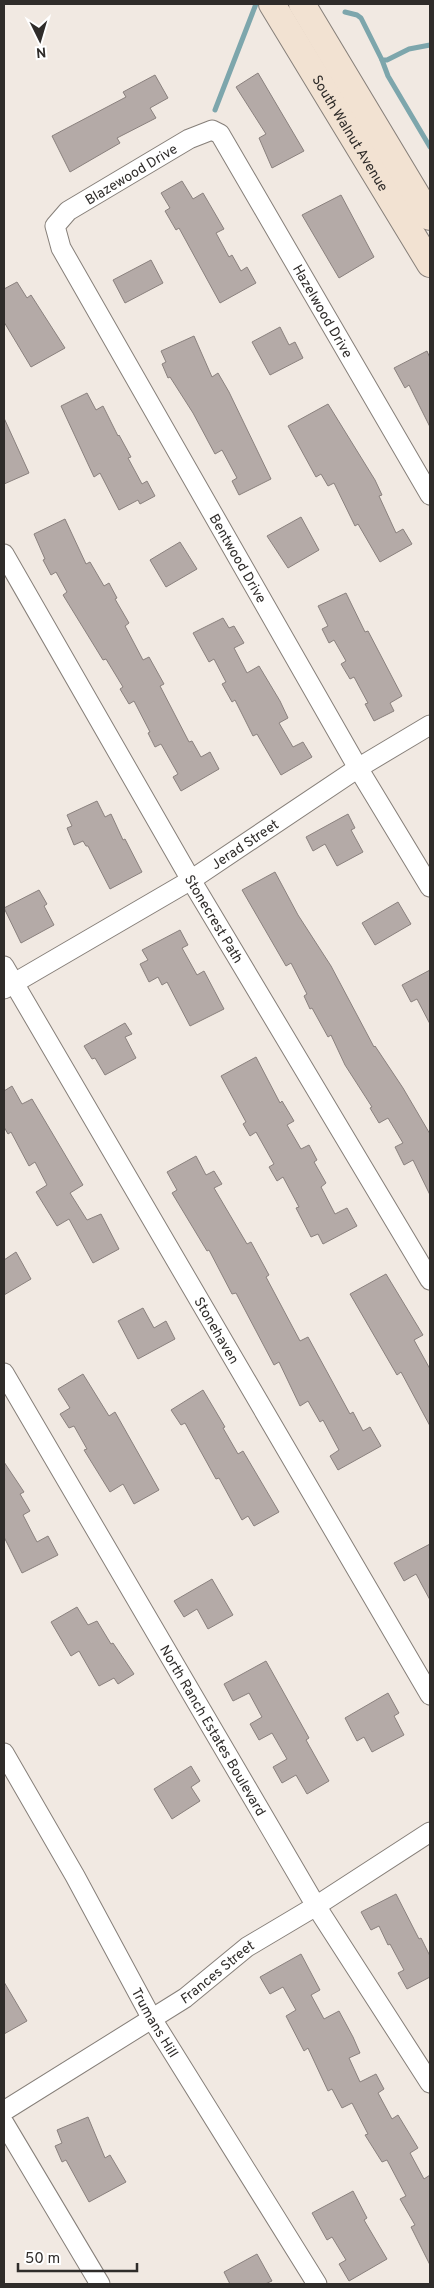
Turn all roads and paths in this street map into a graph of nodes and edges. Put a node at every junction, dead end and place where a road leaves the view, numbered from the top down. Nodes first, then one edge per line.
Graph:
1 (272, 4) edge
2 (302, 4) edge
3 (212, 130) joint
4 (430, 217) edge
5 (55, 226) joint
6 (430, 264) edge
7 (430, 496) edge
8 (4, 554) edge
9 (430, 725) edge
10 (358, 768) junction
11 (191, 880) junction
12 (430, 888) edge
13 (4, 966) edge
14 (9, 986) edge
15 (430, 1280) edge
16 (4, 1373) edge
17 (430, 1695) edge
18 (4, 1753) edge
19 (430, 1832) edge
20 (316, 1906) junction
21 (152, 2019) junction
22 (430, 2083) edge
23 (4, 2111) edge
24 (4, 2123) edge
25 (100, 2284) edge
26 (317, 2284) edge

1 - 6 street, South Walnut Avenue
2 - 4 street, South Walnut Avenue
3 - 5 street, Blazewood Drive
3 - 7 street, Hazelwood Drive
5 - 10 street, Bentwood Drive
8 - 11 street, Stonecrest Path
9 - 10 street, Jerad Street
10 - 11 street, Jerad Street
10 - 12 street, Bentwood Drive
11 - 14 street, Jerad Street
11 - 15 street, Stonecrest Path
13 - 14 street, Stonehaven
14 - 17 street, Stonehaven
16 - 20 street, North Ranch Estates Boulevard
18 - 21 street, Trumans Hill
19 - 20 street, Frances Street
20 - 21 street, Frances Street
20 - 22 street, North Ranch Estates Boulevard
21 - 23 street, Frances Street
21 - 26 street, Trumans Hill
24 - 25 street

